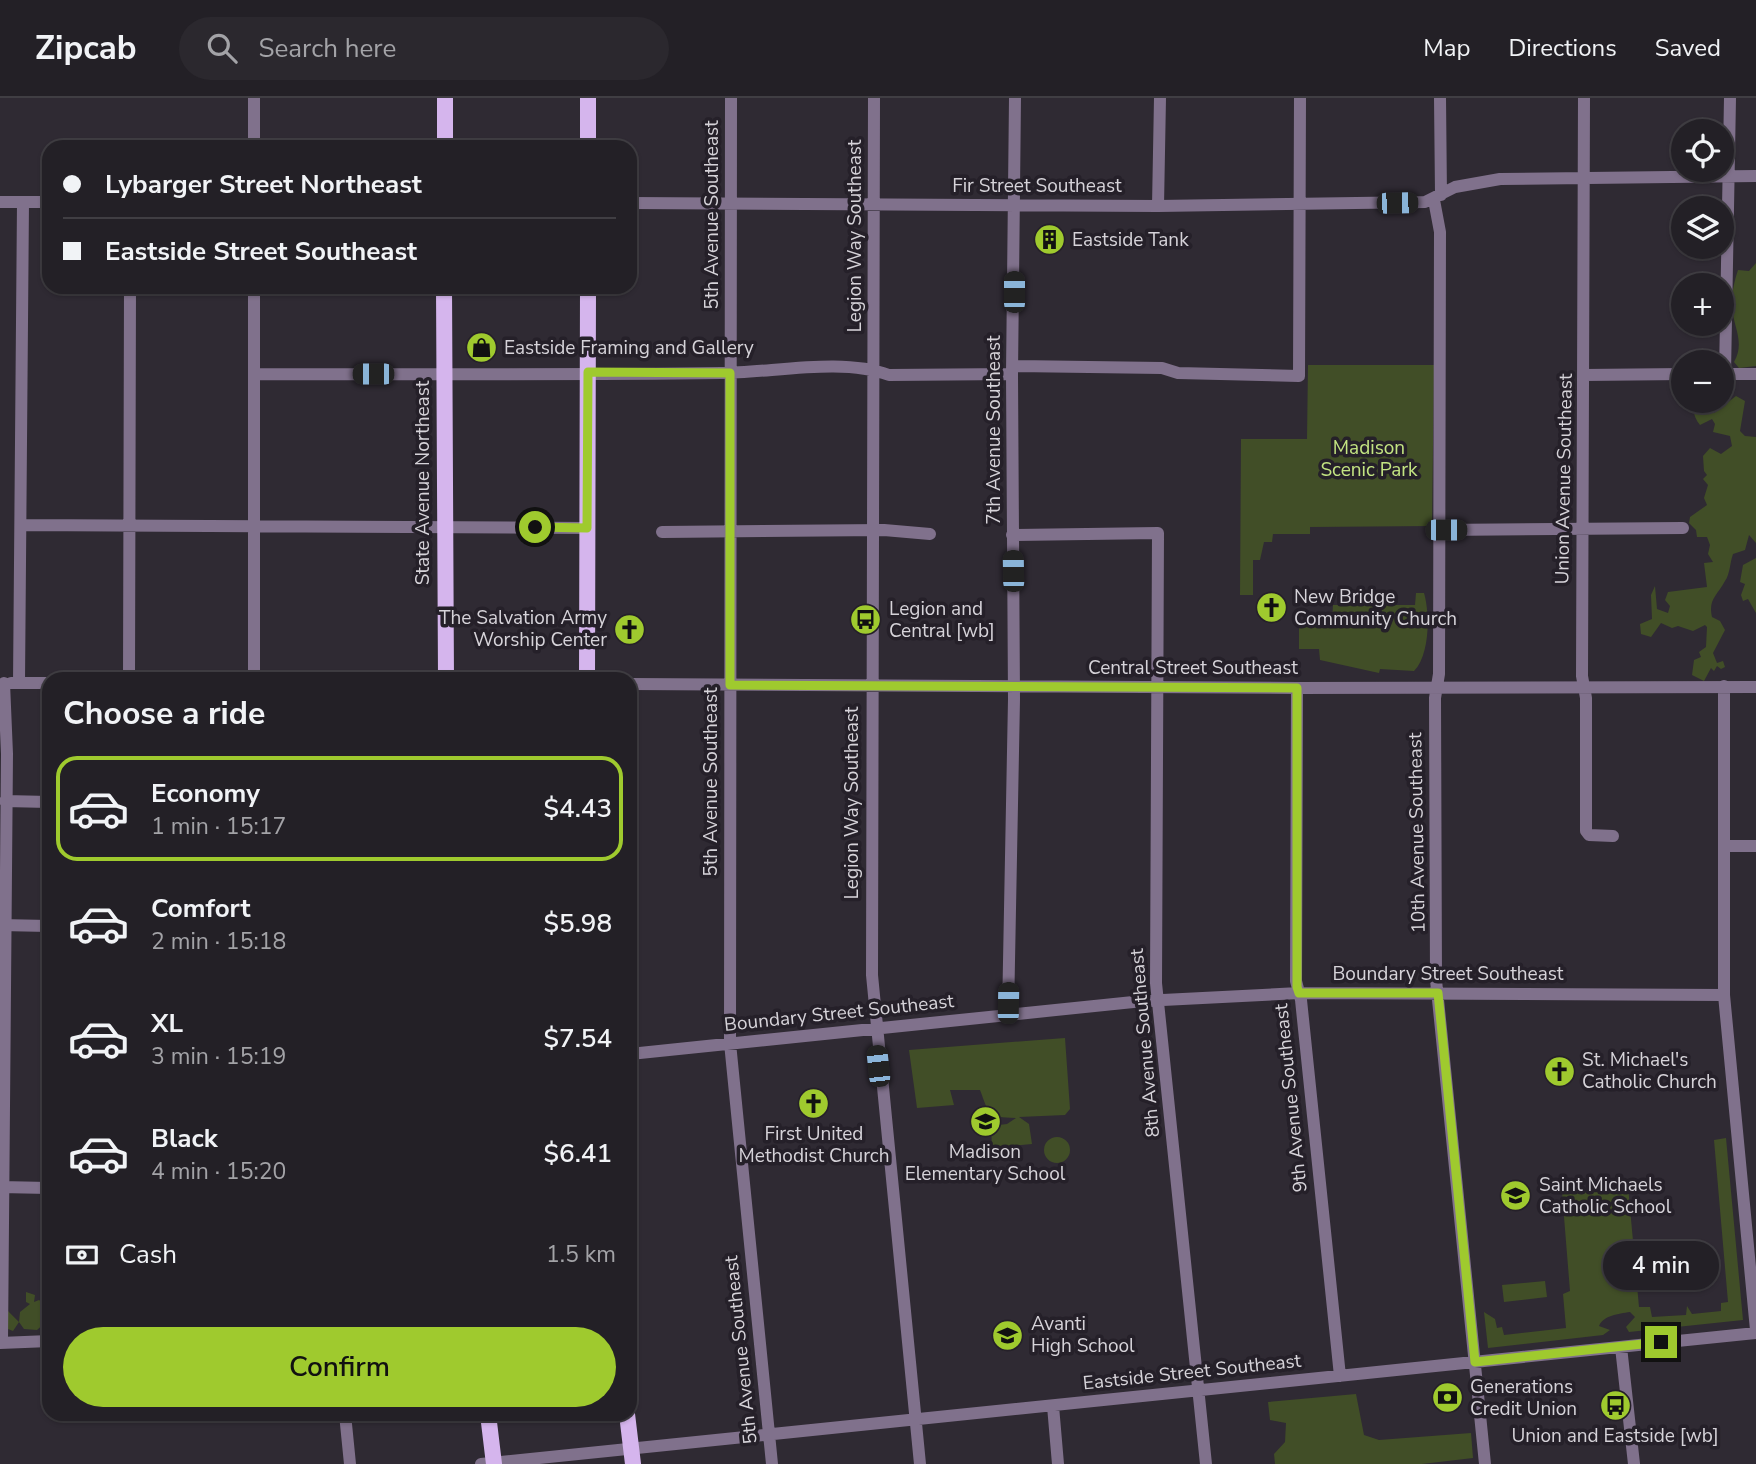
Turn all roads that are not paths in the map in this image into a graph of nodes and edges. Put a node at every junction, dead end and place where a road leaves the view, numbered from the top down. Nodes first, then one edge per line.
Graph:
1 (254, 98) edge
2 (445, 98) edge
3 (588, 98) edge
4 (732, 98) edge
5 (874, 98) edge
6 (1015, 98) edge
7 (1160, 98) edge
8 (1300, 98) edge
9 (1440, 98) edge
10 (1584, 98) edge
11 (1730, 98) edge
12 (1730, 119) edge
13 (254, 140) edge
14 (445, 140) edge
15 (588, 140) edge
16 (1734, 176) edge
17 (1756, 176) edge
18 (1671, 178) edge
19 (1581, 180) junction
20 (1730, 182) edge
21 (1437, 197) junction
22 (0, 202) edge
23 (23, 202) junction
24 (42, 202) edge
25 (637, 203) edge
26 (731, 204) junction
27 (873, 204) junction
28 (1298, 204) junction
29 (1014, 205) junction
30 (1158, 206) junction
31 (130, 294) edge
32 (254, 294) edge
33 (444, 294) edge
34 (588, 294) edge
35 (1725, 350) edge
36 (874, 369) junction
37 (1013, 370) junction
38 (588, 372) junction
39 (444, 373) junction
40 (730, 373) junction
41 (254, 374) junction
42 (1671, 374) edge
43 (1734, 374) edge
44 (1756, 374) edge
45 (1584, 375) junction
46 (21, 525) junction
47 (129, 525) junction
48 (254, 526) junction
49 (444, 527) junction
50 (587, 528) junction
51 (1581, 528) junction
52 (1683, 528) dead end
53 (728, 530) junction
54 (873, 530) junction
55 (1438, 530) junction
56 (662, 532) dead end
57 (930, 534) dead end
58 (1012, 535) junction
59 (129, 672) edge
60 (254, 672) edge
61 (446, 672) edge
62 (587, 672) edge
63 (2, 683) edge
64 (19, 683) junction
65 (42, 683) edge
66 (637, 684) edge
67 (730, 685) junction
68 (872, 686) junction
69 (1583, 686) junction
70 (1012, 687) junction
71 (1156, 687) junction
72 (1724, 687) junction
73 (1756, 687) edge
74 (1297, 688) junction
75 (1436, 688) junction
76 (5, 801) junction
77 (42, 802) edge
78 (1613, 836) dead end
79 (1724, 846) junction
80 (1756, 846) edge
81 (2, 925) edge
82 (42, 926) edge
83 (1299, 993) junction
84 (1438, 993) junction
85 (1724, 995) junction
86 (1157, 1000) junction
87 (1008, 1014) junction
88 (874, 1027) junction
89 (730, 1044) junction
90 (637, 1053) edge
91 (1, 1187) edge
92 (42, 1188) edge
93 (1756, 1331) edge
94 (42, 1341) edge
95 (1, 1343) edge
96 (1621, 1347) junction
97 (1475, 1362) junction
98 (1339, 1376) junction
99 (1199, 1391) junction
100 (1053, 1406) junction
101 (915, 1420) junction
102 (346, 1421) edge
103 (488, 1421) edge
104 (628, 1421) edge
105 (769, 1434) junction
106 (632, 1456) edge
107 (350, 1464) edge
108 (489, 1464) edge
109 (772, 1464) edge
110 (920, 1464) edge
111 (1058, 1464) edge
112 (1206, 1464) edge
113 (1485, 1464) edge
114 (1634, 1464) edge

1 - 13 street
2 - 14 main road
3 - 15 main road
4 - 26 street, 5th Avenue Southeast
5 - 27 street, Legion Way Southeast
6 - 29 street, 7th Avenue Southeast
7 - 30 street
8 - 28 street
9 - 21 street
10 - 19 street, Union Avenue Southeast
11 - 12 street
16 - 17 street, Fir Street Southeast
18 - 19 street, Fir Street Southeast
19 - 21 street, Fir Street Southeast
19 - 45 street, Union Avenue Southeast
20 - 35 street
21 - 28 street, Fir Street Southeast
21 - 55 street, 10th Avenue Southeast
22 - 23 street
23 - 24 street
23 - 46 street
25 - 26 street, Fir Street Southeast
26 - 27 street, Fir Street Southeast
26 - 40 street, 5th Avenue Southeast
27 - 29 street, Fir Street Southeast
27 - 36 street, Legion Way Southeast
28 - 30 street, Fir Street Southeast
28 - 37 street
29 - 30 street, Fir Street Southeast
29 - 37 street, 7th Avenue Southeast
31 - 47 street
32 - 41 street
33 - 39 main road, State Avenue Northeast
34 - 38 main road
36 - 37 street
36 - 40 street
36 - 54 street, Legion Way Southeast
37 - 58 street, 7th Avenue Southeast
38 - 39 street
38 - 40 street
38 - 50 main road
39 - 41 street
39 - 49 main road, State Avenue Northeast
40 - 53 street, 5th Avenue Southeast
41 - 48 street
42 - 45 street
43 - 44 street
45 - 51 street, Union Avenue Southeast
46 - 47 street
46 - 64 street
47 - 48 street
47 - 59 street
48 - 49 street
48 - 60 street
49 - 50 street
49 - 61 main road, State Avenue Northeast
50 - 62 main road
51 - 52 street
51 - 55 street
51 - 69 street, Union Avenue Southeast
53 - 54 street
53 - 56 street
53 - 67 street, 5th Avenue Southeast
54 - 57 street
54 - 68 street, Legion Way Southeast
55 - 75 street, 10th Avenue Southeast
58 - 70 street, 7th Avenue Southeast
58 - 71 street, 8th Avenue Southeast
63 - 64 street
63 - 76 street
64 - 65 street
66 - 67 street, Central Street Southeast
67 - 68 street, Central Street Southeast
67 - 89 street, 5th Avenue Southeast
68 - 70 street, Central Street Southeast
68 - 88 street, Legion Way Southeast
69 - 72 street, Central Street Southeast
69 - 75 street, Central Street Southeast
69 - 78 street, Union Avenue Southeast
70 - 71 street, Central Street Southeast
70 - 87 street, 7th Avenue Southeast
71 - 74 street, Central Street Southeast
71 - 86 street, 8th Avenue Southeast
72 - 73 street, Central Street Southeast
72 - 79 street
74 - 75 street, Central Street Southeast
74 - 83 street, 9th Avenue Southeast
75 - 84 street, 10th Avenue Southeast
76 - 77 street
76 - 81 street
79 - 80 street
79 - 85 street
81 - 82 street
81 - 91 street
83 - 84 street, Boundary Street Southeast
83 - 86 street, Boundary Street Southeast
83 - 98 street, 9th Avenue Southeast
84 - 85 street, Boundary Street Southeast
84 - 97 street, 10th Avenue Southeast
85 - 93 street
86 - 87 street, Boundary Street Southeast
86 - 99 street, 8th Avenue Southeast
87 - 88 street, Boundary Street Southeast
88 - 89 street, Boundary Street Southeast
88 - 101 street, Legion Way Southeast
89 - 90 street, Boundary Street Southeast
89 - 105 street, 5th Avenue Southeast
91 - 92 street
91 - 95 street
93 - 96 street, Eastside Street Southeast
94 - 95 street
96 - 97 street, Eastside Street Southeast
96 - 114 street
97 - 98 street, Eastside Street Southeast
97 - 113 street, 10th Avenue Southeast
98 - 99 street, Eastside Street Southeast
99 - 100 street, Eastside Street Southeast
99 - 112 street, 8th Avenue Southeast
100 - 101 street, Eastside Street Southeast
100 - 111 street
101 - 105 street, Eastside Street Southeast
101 - 110 street, Legion Way Southeast
102 - 107 street
103 - 108 main road
104 - 106 main road
105 - 106 street, Eastside Street Southeast
105 - 109 street, 5th Avenue Southeast
106 - 108 street, Eastside Street Southeast

